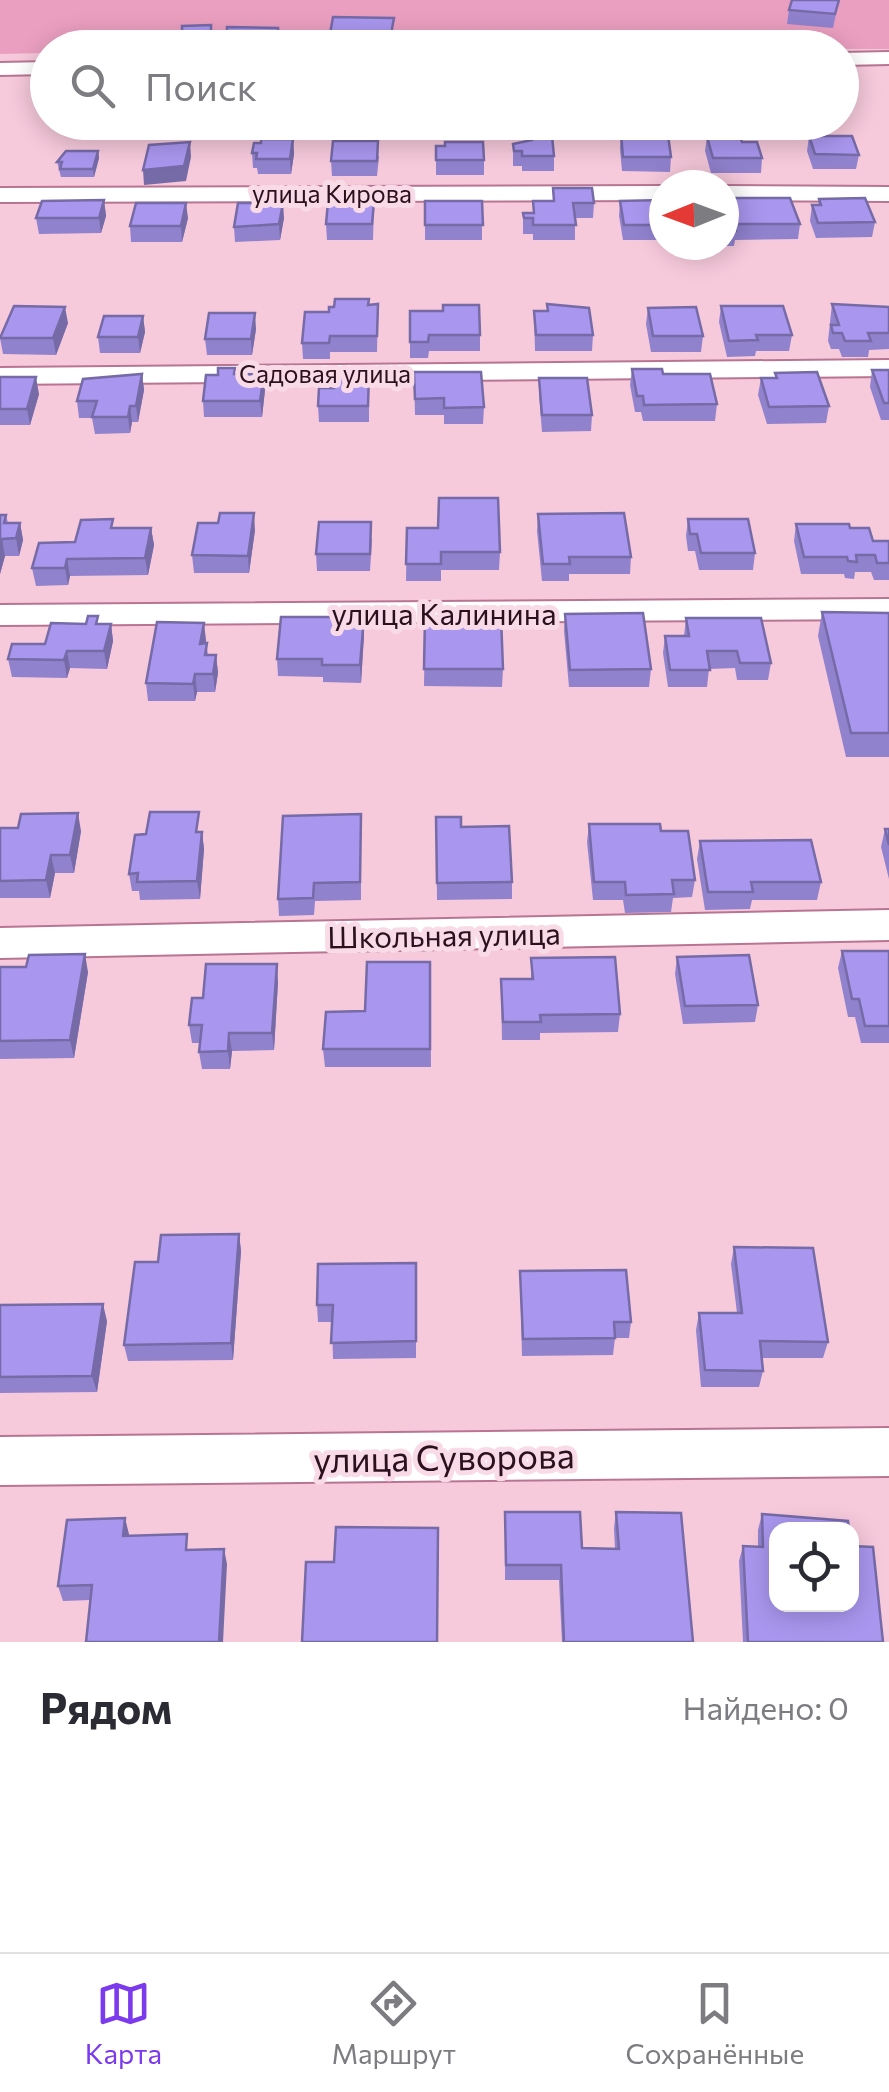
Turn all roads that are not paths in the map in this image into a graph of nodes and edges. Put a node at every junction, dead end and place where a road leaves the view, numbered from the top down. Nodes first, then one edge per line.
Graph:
1 (889, 58) edge
2 (859, 59) edge
3 (0, 68) edge
4 (30, 68) edge
5 (649, 193) edge
6 (739, 193) edge
7 (889, 194) edge
8 (0, 195) edge
9 (889, 368) edge
10 (0, 376) edge
11 (889, 609) edge
12 (0, 615) edge
13 (889, 926) edge
14 (0, 942) edge
15 (889, 1452) edge
16 (0, 1460) edge

1 - 2 street
3 - 4 street
5 - 8 street, улица Кирова
6 - 7 street
9 - 10 street, Садовая улица
11 - 12 street, улица Калинина
13 - 14 street, Школьная улица
15 - 16 street, улица Суворова

